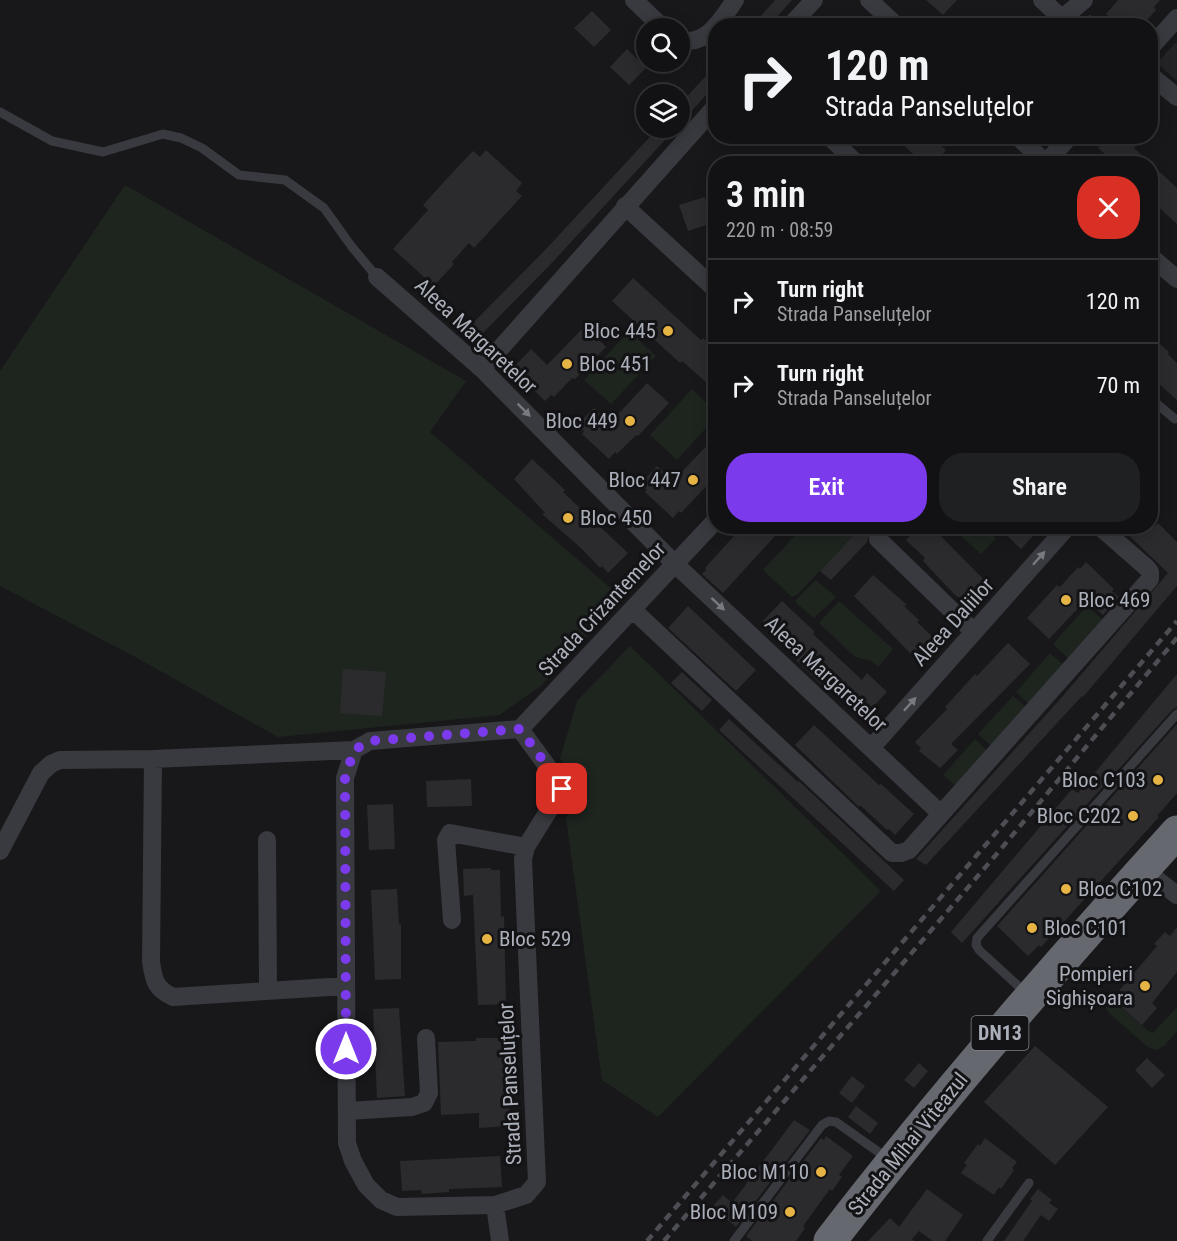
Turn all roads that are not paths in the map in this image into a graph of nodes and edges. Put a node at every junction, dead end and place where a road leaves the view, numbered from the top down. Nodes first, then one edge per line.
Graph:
1 (634, 0) edge
2 (735, 0) edge
3 (814, 0) edge
4 (869, 0) edge
5 (1042, 0) edge
6 (1084, 0) edge
7 (653, 18) edge
8 (720, 18) edge
9 (797, 18) edge
10 (888, 18) edge
11 (1177, 18) edge
12 (708, 34) edge
13 (1158, 39) edge
14 (690, 42) edge
15 (1158, 82) edge
16 (1177, 97) edge
17 (0, 112) edge
18 (708, 115) edge
19 (837, 144) edge
20 (1026, 144) edge
21 (1063, 144) edge
22 (849, 156) edge
23 (1038, 156) edge
24 (1052, 156) edge
25 (625, 206) junction
26 (1158, 263) edge
27 (377, 277) joint
28 (1177, 279) edge
29 (708, 283) edge
30 (483, 369) junction
31 (1158, 405) edge
32 (1175, 419) dead end
33 (708, 529) edge
34 (1061, 534) edge
35 (1108, 534) edge
36 (878, 539) dead end
37 (675, 564) junction
38 (633, 610) junction
39 (974, 632) junction
40 (1177, 714) edge
41 (520, 729) junction
42 (871, 748) junction
43 (354, 750) junction
44 (153, 759) junction
45 (940, 813) junction
46 (4, 831) edge
47 (1177, 832) edge
48 (267, 840) dead end
49 (526, 847) junction
50 (0, 851) edge
51 (1143, 869) junction
52 (1177, 895) edge
53 (452, 920) dead end
54 (346, 986) junction
55 (268, 991) junction
56 (1030, 998) junction
57 (426, 1038) dead end
58 (347, 1111) junction
59 (891, 1161) junction
60 (1029, 1183) dead end
61 (495, 1205) junction
62 (500, 1241) edge
63 (734, 1241) edge
64 (830, 1241) edge
65 (987, 1241) edge

1 - 7 street
2 - 8 street
3 - 9 street
4 - 10 street
5 - 6 street
11 - 13 street
12 - 14 street
15 - 16 street
17 - 27 lane
18 - 25 street
19 - 22 street
20 - 23 street
21 - 24 street
25 - 29 street
25 - 30 street
26 - 28 street
27 - 30 street, Aleea Margaretelor
30 -> 37 street, Aleea Margaretelor
31 - 32 lane
33 - 37 street, Strada Crizantemelor
39 -> 34 street, Aleea Daliilor
35 - 45 street
36 - 39 street
37 - 38 street, Strada Crizantemelor
37 -> 42 street, Aleea Margaretelor
38 - 41 street, Strada Crizantemelor
38 - 45 street
42 -> 39 street, Aleea Daliilor
40 - 56 lane
41 - 43 street
41 - 49 street, Strada Panseluțelor
42 - 45 street, Aleea Margaretelor
43 - 44 street
43 - 54 street, Strada Panseluțelor
44 - 46 street
44 - 55 street
46 - 50 street
47 - 51 highway, Strada Mihai Viteazul / DN13
48 - 55 street
49 - 53 street
49 - 61 street, Strada Panseluțelor
51 - 52 street
51 - 56 highway, Strada Mihai Viteazul / DN13
54 - 55 street
54 - 58 street, Strada Panseluțelor
56 - 59 highway, Strada Mihai Viteazul / DN13
57 - 58 street
58 - 61 street, Strada Panseluțelor
59 - 63 lane
59 - 64 highway, Strada Mihai Viteazul / DN13
60 - 65 lane
61 - 62 street

